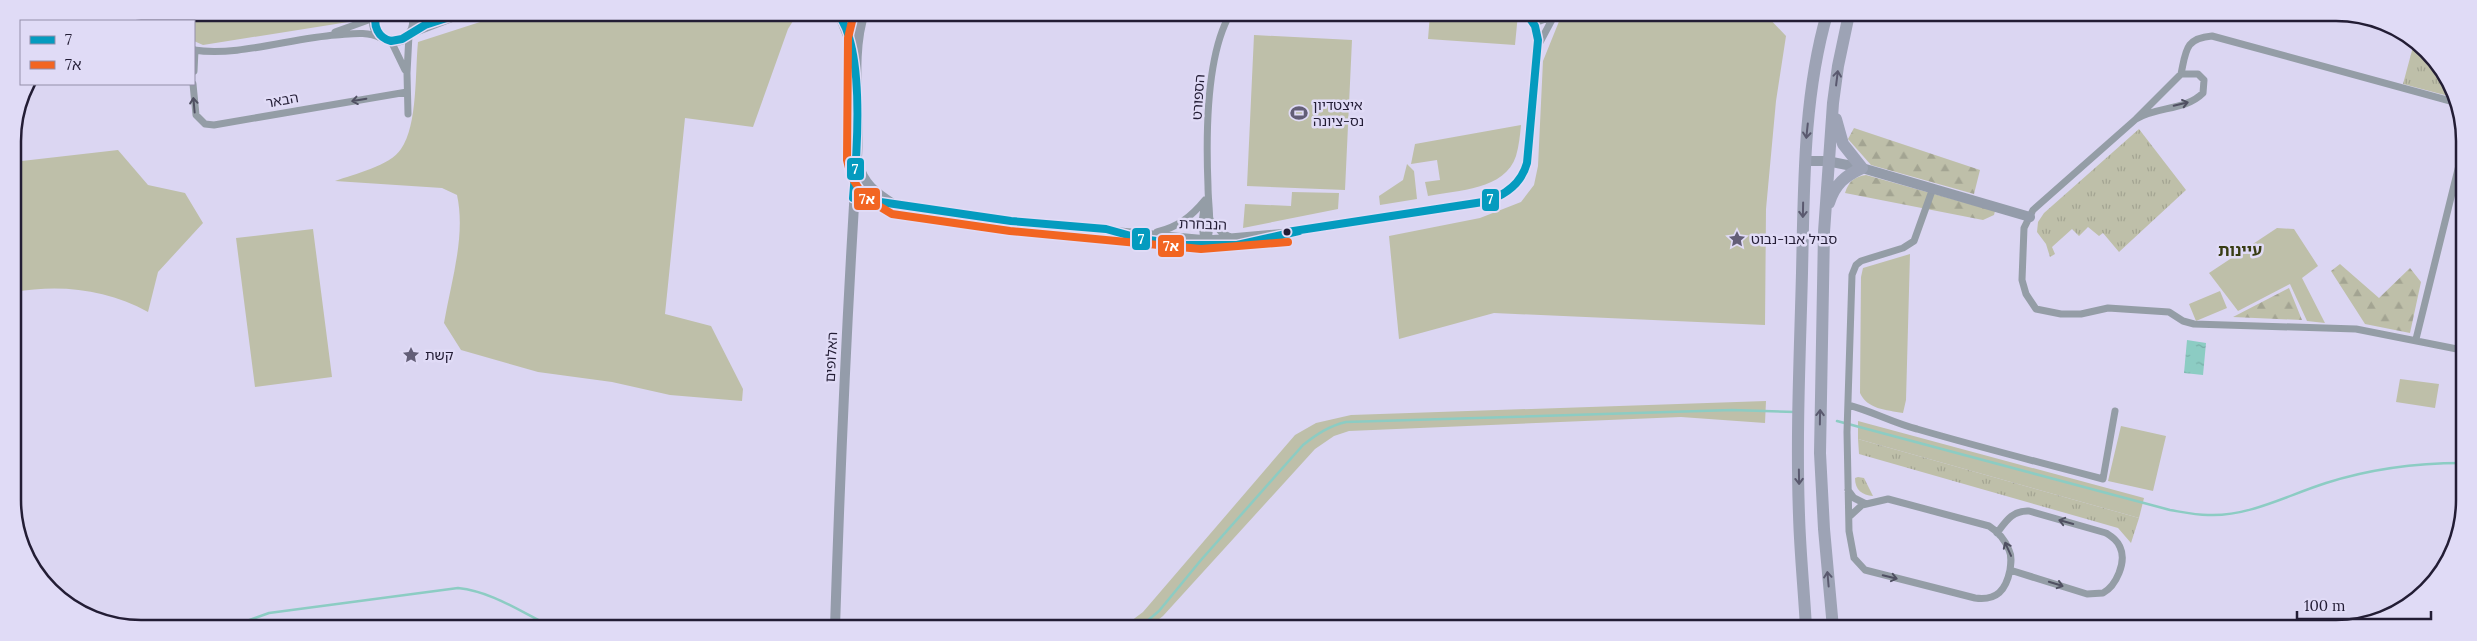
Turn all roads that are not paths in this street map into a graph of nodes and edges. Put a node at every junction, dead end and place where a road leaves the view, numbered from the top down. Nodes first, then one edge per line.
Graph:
1 (364, 21) edge
2 (375, 21) edge
3 (414, 21) edge
4 (441, 21) edge
5 (841, 21) edge
6 (862, 21) edge
7 (1227, 21) edge
8 (1531, 21) edge
9 (1552, 21) edge
10 (1825, 21) edge
11 (1848, 21) edge
12 (410, 33) junction
13 (318, 36) junction
14 (387, 40) junction
15 (1538, 49) junction
16 (195, 50) edge
17 (406, 73) junction
18 (2181, 74) junction
19 (193, 85) edge
20 (858, 88) junction
21 (407, 92) junction
22 (2448, 100) edge
23 (1834, 104) junction
24 (408, 114) dead end
25 (2136, 120) junction
26 (857, 158) junction
27 (1806, 161) junction
28 (1827, 161) junction
29 (1862, 168) junction
30 (2456, 177) edge
31 (1208, 186) junction
32 (1933, 188) junction
33 (853, 198) junction
34 (1205, 200) junction
35 (893, 204) junction
36 (2030, 217) junction
37 (1210, 218) junction
38 (1106, 229) junction
39 (1299, 231) junction
40 (1824, 232) junction
41 (1150, 233) junction
42 (1233, 238) junction
43 (1206, 241) junction
44 (2416, 339) junction
45 (2456, 349) edge
46 (1848, 405) junction
47 (2116, 411) dead end
48 (1848, 489) junction
49 (1867, 504) junction
50 (1849, 517) junction
51 (1997, 533) junction
52 (2010, 570) junction
53 (1805, 619) edge
54 (1832, 619) edge
55 (834, 620) edge

1 - 13 street
2 - 14 street
3 - 12 street
4 - 12 street
5 - 20 street, האלופים
6 - 20 street, האלופים
7 - 31 street, הספורט
8 - 15 street, הנבחרת
9 - 15 street, הנבחרת
10 -> 27 highway
23 -> 11 highway
12 - 14 street
12 - 17 street
13 - 14 street
13 - 16 street
14 - 17 street
15 - 39 street, הנבחרת
17 - 21 street
18 - 22 street
18 - 25 street
25 -> 18 street
21 -> 19 street, הבאר
20 - 26 street, האלופים
21 - 24 street
23 - 28 highway
23 - 29 highway
25 - 36 street
26 - 33 street, האלופים
26 - 35 street
27 - 28 street
27 -> 53 highway
28 - 29 street
28 - 40 highway
29 - 32 street
29 - 40 highway
30 - 44 street
31 - 34 street, הספורט
31 - 37 street, הספורט
32 - 36 street
32 - 46 street
33 - 35 street, הנבחרת
33 - 55 street, האלופים
34 - 41 street
34 - 43 street, הספורט
35 - 38 street, הנבחרת
36 - 44 street
37 - 42 street
37 - 43 street, הספורט
38 - 41 street, הנבחרת
38 - 43 street, הנבחרת
39 - 42 street, הנבחרת
39 - 43 street, הנבחרת
54 -> 40 highway
41 - 43 street, הנבחרת
42 - 43 street, הנבחרת
44 - 45 street
46 - 47 street
46 - 48 street
48 - 49 street
48 - 50 street
49 - 50 street
49 - 51 street
50 -> 52 street
52 -> 51 street
52 -> 51 street

